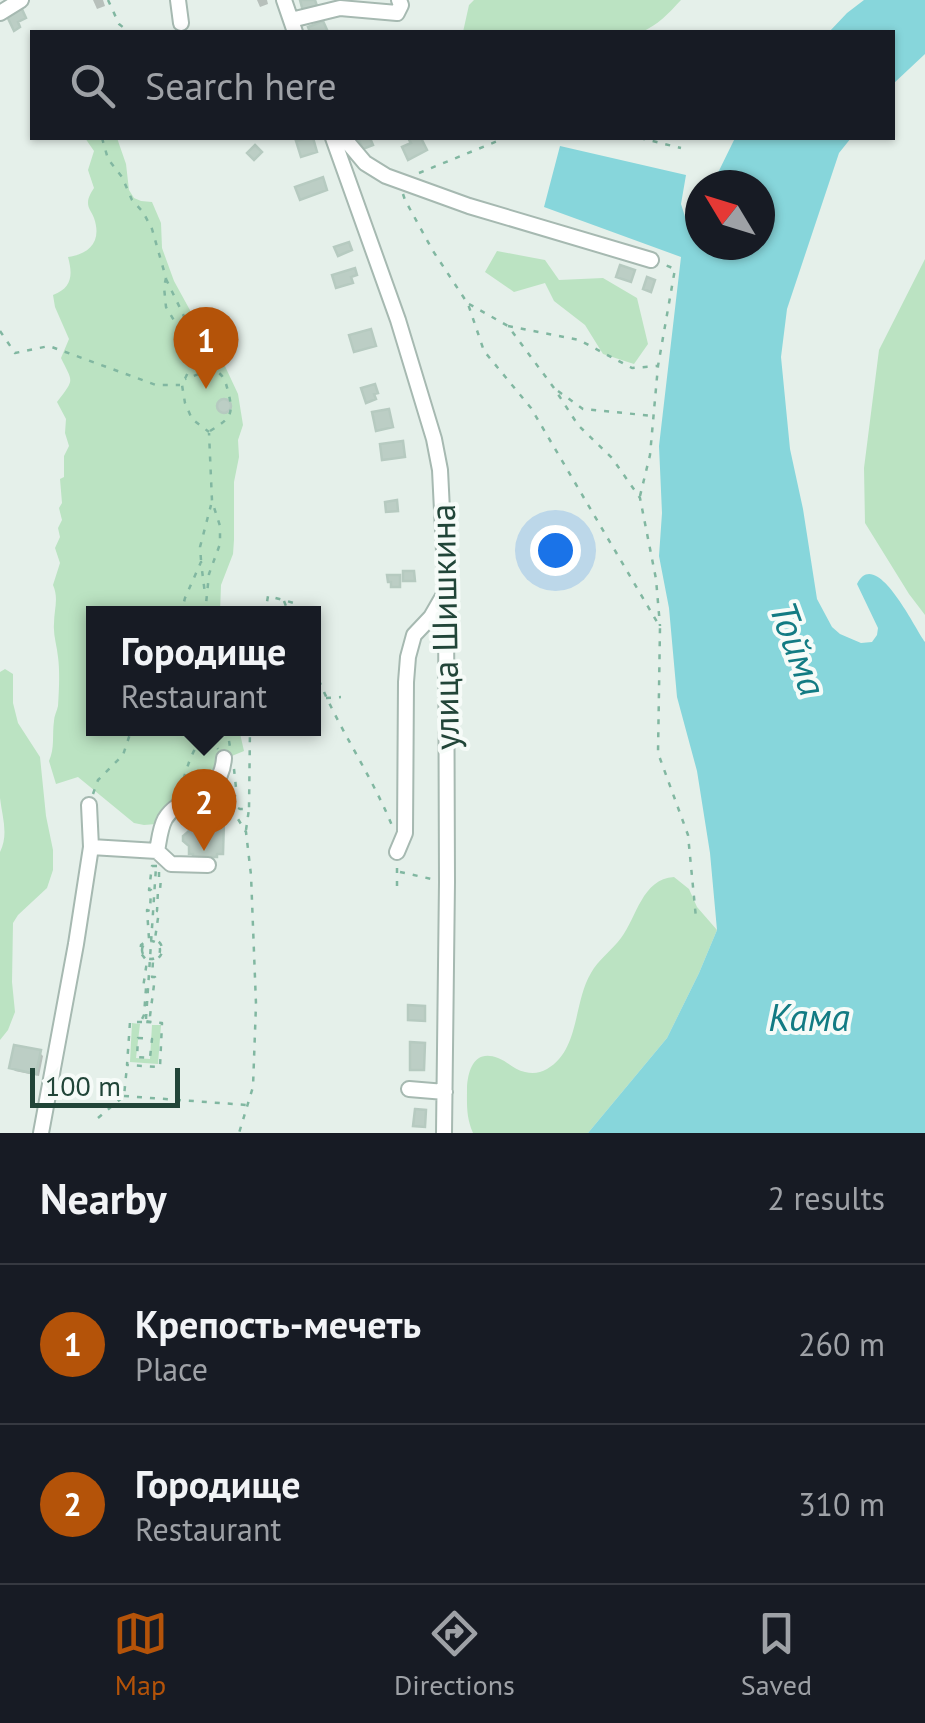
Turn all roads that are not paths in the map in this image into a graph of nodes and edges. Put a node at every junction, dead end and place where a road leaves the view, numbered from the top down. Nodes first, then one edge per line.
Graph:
1 (21, 0) edge
2 (178, 0) edge
3 (284, 0) edge
4 (400, 5) edge
5 (0, 13) edge
6 (181, 23) dead end
7 (293, 26) edge
8 (333, 140) edge
9 (346, 140) edge
10 (652, 260) road end
11 (446, 591) junction
12 (229, 756) road end
13 (88, 804) road end
14 (91, 847) junction
15 (397, 856) road end
16 (156, 858) junction
17 (208, 864) dead end
18 (410, 1089) dead end
19 (445, 1092) junction
20 (41, 1133) edge
21 (444, 1133) edge

1 - 5 street
2 - 6 street
3 - 7 street
4 - 7 street
8 - 11 street, улица Шишкина
9 - 10 street
11 - 15 street
11 - 19 street, улица Шишкина
12 - 16 street
13 - 14 street
14 - 16 street
14 - 20 street
16 - 17 street
18 - 19 street
19 - 21 street, улица Шишкина

